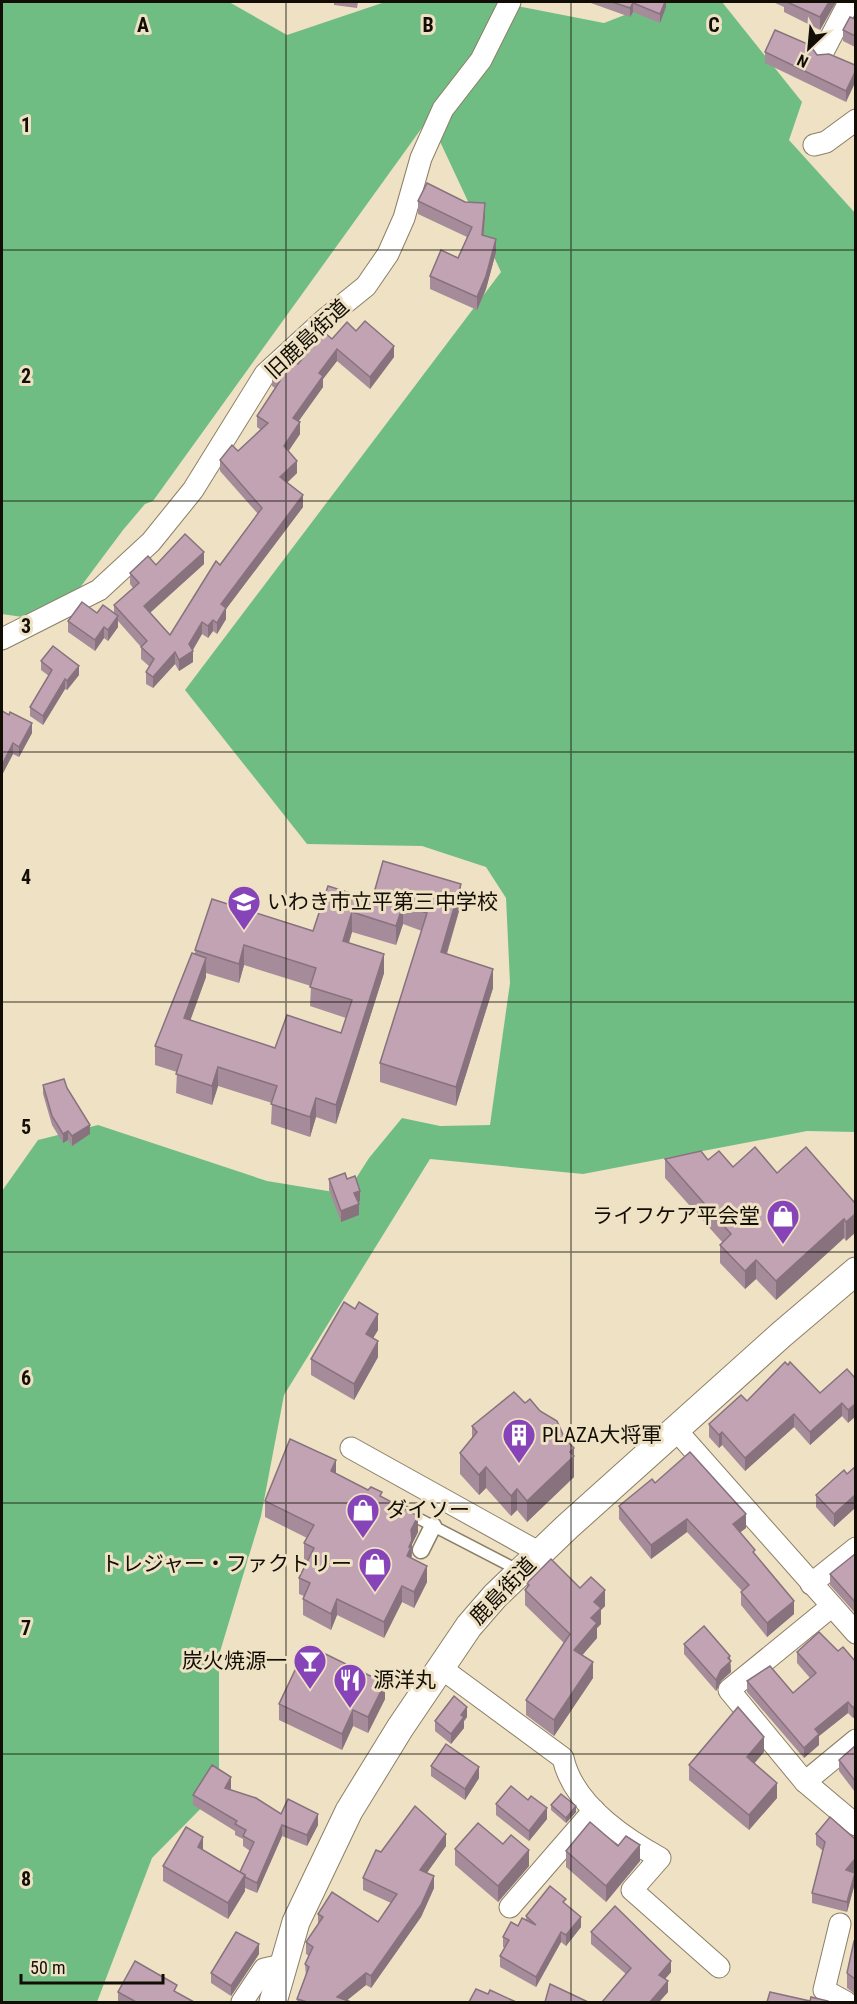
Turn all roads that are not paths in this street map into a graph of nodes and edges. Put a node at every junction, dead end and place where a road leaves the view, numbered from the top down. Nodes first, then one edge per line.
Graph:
1 (510, 2) edge
2 (847, 6) edge
3 (822, 54) edge
4 (855, 120) edge
5 (814, 145) dead end
6 (2, 639) edge
7 (855, 1271) edge
8 (676, 1430) junction
9 (351, 1448) dead end
10 (394, 1506) edge
11 (433, 1526) junction
12 (855, 1548) edge
13 (540, 1553) junction
14 (416, 1555) dead end
15 (520, 1571) junction
16 (811, 1584) junction
17 (832, 1606) junction
18 (855, 1633) edge
19 (441, 1668) junction
20 (855, 1740) edge
21 (805, 1782) junction
22 (594, 1810) junction
23 (855, 1825) edge
24 (510, 1907) dead end
25 (840, 1924) dead end
26 (282, 1965) junction
27 (719, 1967) dead end
28 (242, 2002) edge
29 (273, 2002) edge
30 (846, 2002) edge

1 - 6 street, 旧鹿島街道
2 - 3 street
4 - 5 street
7 - 8 street, 鹿島街道
8 - 13 street, 鹿島街道
8 - 16 street
9 - 13 street
10 - 11 lane
11 - 14 street
11 - 15 lane
12 - 16 street
13 - 15 street, 鹿島街道
15 - 19 street, 鹿島街道
16 - 17 street
17 - 18 street
17 - 21 street
19 - 22 street
19 - 26 street, 鹿島街道
20 - 21 street
21 - 23 street
22 - 24 street
22 - 27 street
25 - 30 street
26 - 28 street
26 - 29 street, 鹿島街道

